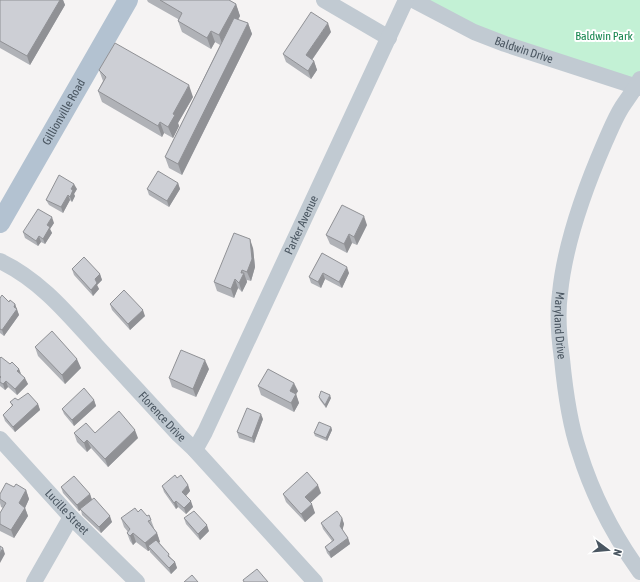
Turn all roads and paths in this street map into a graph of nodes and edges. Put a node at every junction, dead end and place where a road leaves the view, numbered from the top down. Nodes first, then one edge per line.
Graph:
1 (128, 0) edge
2 (324, 0) edge
3 (406, 0) edge
4 (413, 0) edge
5 (389, 38) junction
6 (639, 85) edge
7 (0, 223) edge
8 (0, 261) edge
9 (0, 439) edge
10 (195, 450) junction
11 (71, 517) junction
12 (640, 572) edge
13 (34, 582) edge
14 (137, 582) edge
15 (315, 582) edge

1 - 7 main road, Gillionville Road
2 - 5 street
3 - 5 street, Parker Avenue
4 - 6 street, Baldwin Drive
5 - 10 street, Parker Avenue
6 - 12 street, Maryland Drive
8 - 10 street, Florence Drive
9 - 11 street, Lucille Street
10 - 15 street, Florence Drive
11 - 13 street
11 - 14 street, Lucille Street

